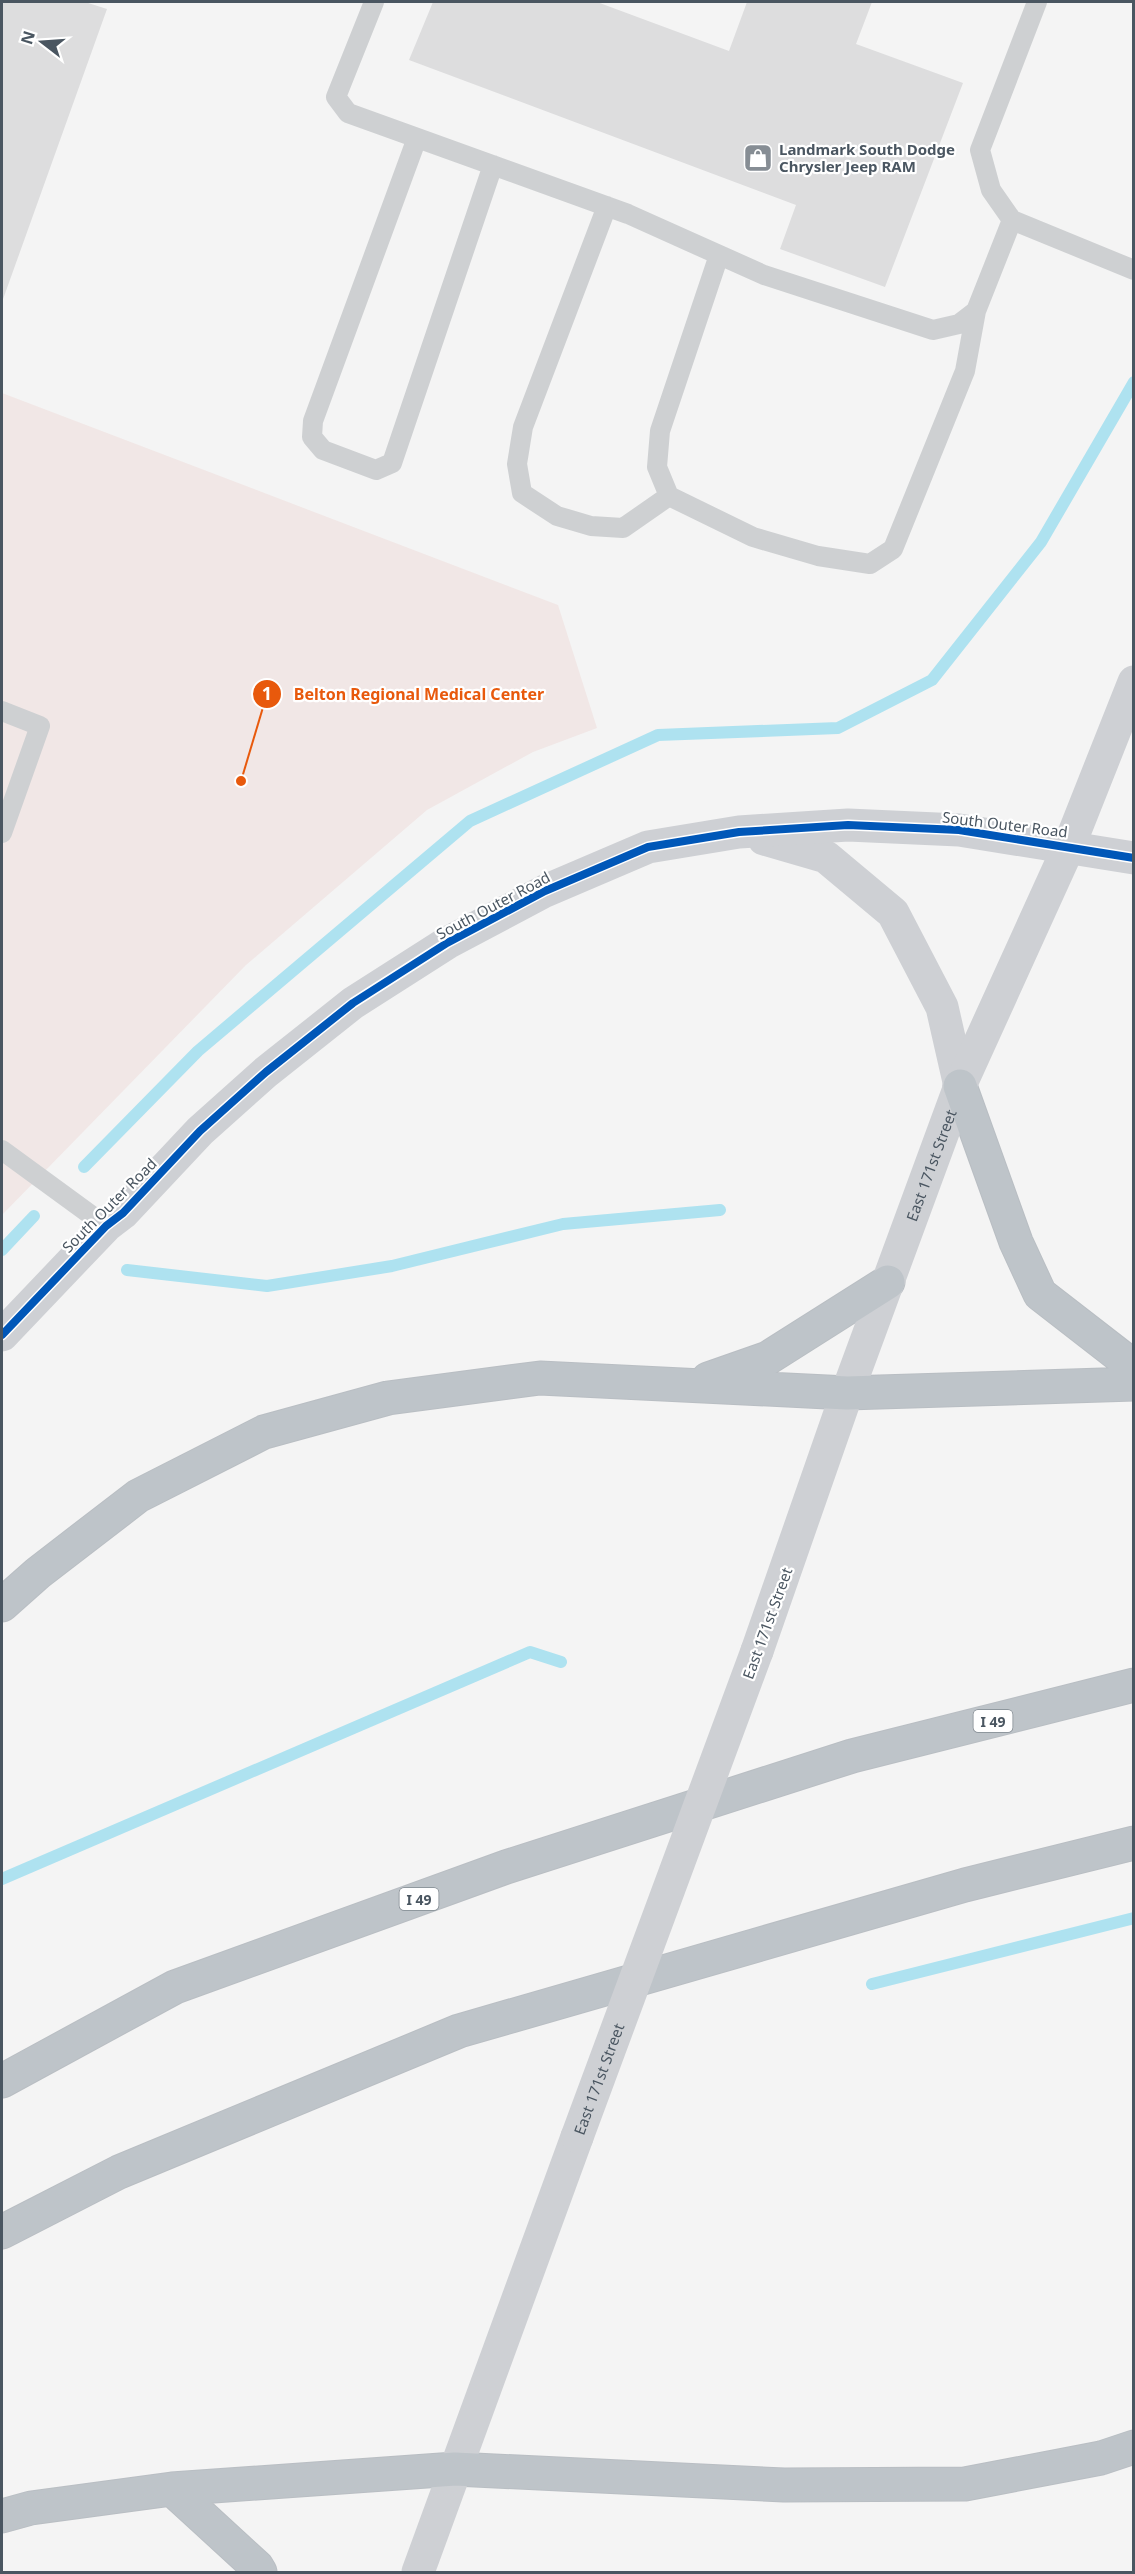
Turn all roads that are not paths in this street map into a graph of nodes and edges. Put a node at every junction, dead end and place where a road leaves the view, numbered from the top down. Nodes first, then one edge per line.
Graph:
1 (374, 2) edge
2 (1037, 2) edge
3 (417, 138) junction
4 (493, 165) junction
5 (607, 206) junction
6 (1012, 220) junction
7 (719, 255) junction
8 (1134, 270) edge
9 (976, 311) junction
10 (669, 496) junction
11 (1134, 682) edge
12 (2, 711) edge
13 (739, 832) junction
14 (2, 833) edge
15 (1069, 846) junction
16 (1134, 858) edge
17 (960, 1086) junction
18 (2, 1150) edge
19 (106, 1226) junction
20 (888, 1282) junction
21 (2, 1335) edge
22 (1134, 1367) edge
23 (1134, 1384) edge
24 (693, 1385) junction
25 (847, 1393) junction
26 (2, 1605) edge
27 (1134, 1685) edge
28 (1134, 1843) edge
29 (2, 2081) edge
30 (2, 2232) edge
31 (1134, 2447) edge
32 (455, 2469) junction
33 (172, 2489) junction
34 (2, 2516) edge
35 (260, 2572) edge
36 (418, 2572) edge

1 - 3 lane
2 - 6 lane
3 - 4 lane
3 - 4 lane
4 - 5 lane
5 - 7 lane
5 - 10 lane
6 - 8 lane
6 - 9 lane
7 - 9 lane
7 - 10 lane
9 - 10 lane
11 - 15 main road, East 171st Street
12 - 14 lane
13 - 15 main road, South Outer Road
13 - 17 main road
13 - 19 main road, South Outer Road
15 - 16 main road, South Outer Road
15 - 17 main road, East 171st Street
17 - 20 main road, East 171st Street
17 - 22 highway
18 - 19 lane
19 - 21 main road, South Outer Road
20 - 24 highway
20 - 25 main road, East 171st Street
23 - 25 highway
24 - 25 highway
24 - 26 highway
25 - 32 main road, East 171st Street, bridge
27 - 29 highway, I 49
28 - 30 highway
31 - 32 highway
32 - 33 highway
32 - 36 main road, East 171st Street
33 - 34 highway
33 - 35 highway

